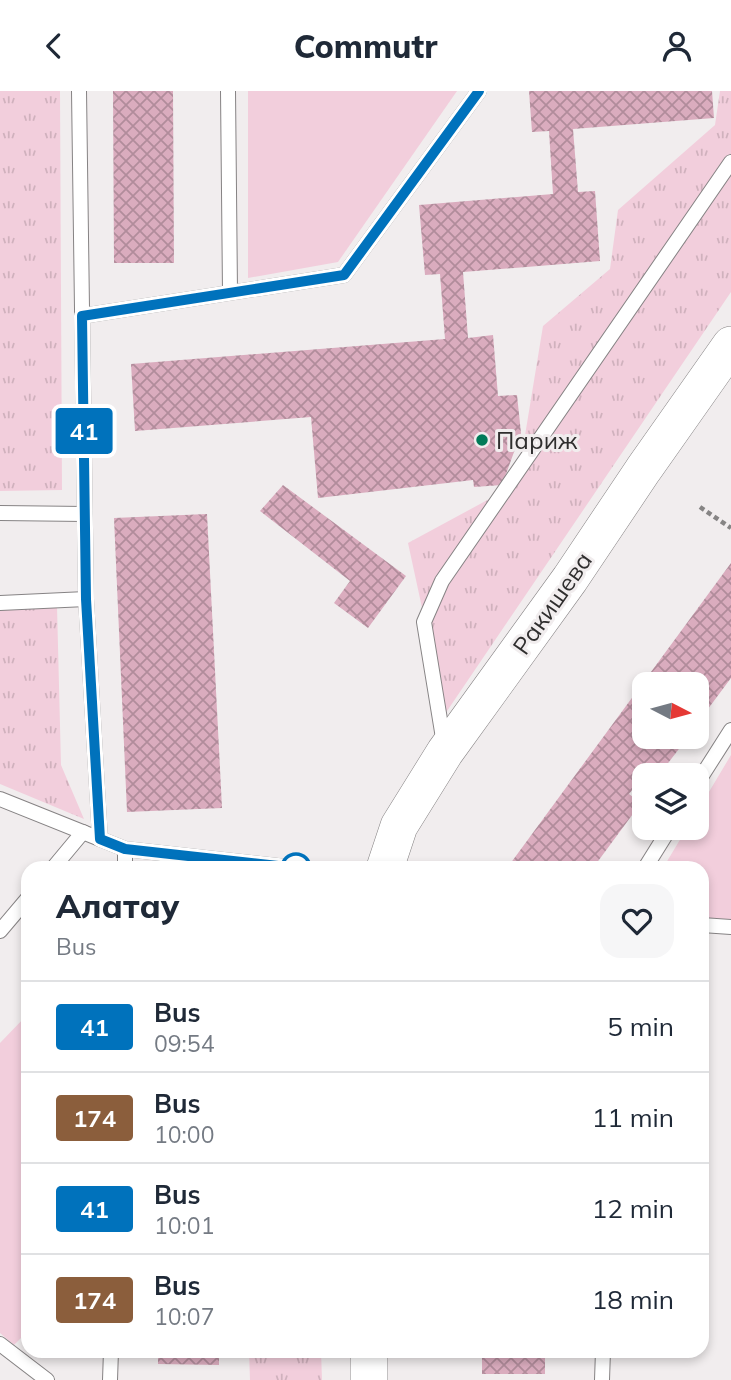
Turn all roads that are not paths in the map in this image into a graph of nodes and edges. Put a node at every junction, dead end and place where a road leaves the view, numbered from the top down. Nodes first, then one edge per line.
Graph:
1 (79, 91) edge
2 (228, 91) edge
3 (479, 91) edge
4 (731, 162) edge
5 (230, 292) junction
6 (82, 316) junction
7 (731, 345) edge
8 (0, 513) edge
9 (85, 514) junction
10 (86, 599) junction
11 (0, 603) edge
12 (731, 730) edge
13 (445, 752) junction
14 (709, 765) edge
15 (0, 799) edge
16 (83, 832) junction
17 (100, 839) junction
18 (662, 840) edge
19 (125, 849) junction
20 (59, 861) edge
21 (125, 861) edge
22 (233, 861) edge
23 (387, 861) edge
24 (649, 861) edge
25 (21, 906) edge
26 (709, 925) edge
27 (731, 927) edge
28 (0, 931) edge
29 (0, 1343) edge
30 (111, 1358) edge
31 (369, 1358) edge
32 (603, 1358) edge
33 (47, 1380) edge
34 (110, 1380) edge
35 (369, 1380) edge
36 (602, 1380) edge

1 - 6 lane
2 - 5 lane
3 - 5 lane
4 - 13 lane
5 - 6 lane
6 - 9 lane
7 - 13 street, Ракишева
8 - 9 lane
9 - 10 lane
10 - 11 lane
10 - 17 lane
12 - 14 lane
13 - 23 street, Ракишева
15 - 16 lane
16 - 17 lane
16 - 20 lane
17 - 19 lane
18 - 24 lane
19 - 21 lane
19 - 22 lane
25 - 28 lane
26 - 27 lane
29 - 33 lane
30 - 34 lane
31 - 35 street
32 - 36 lane

